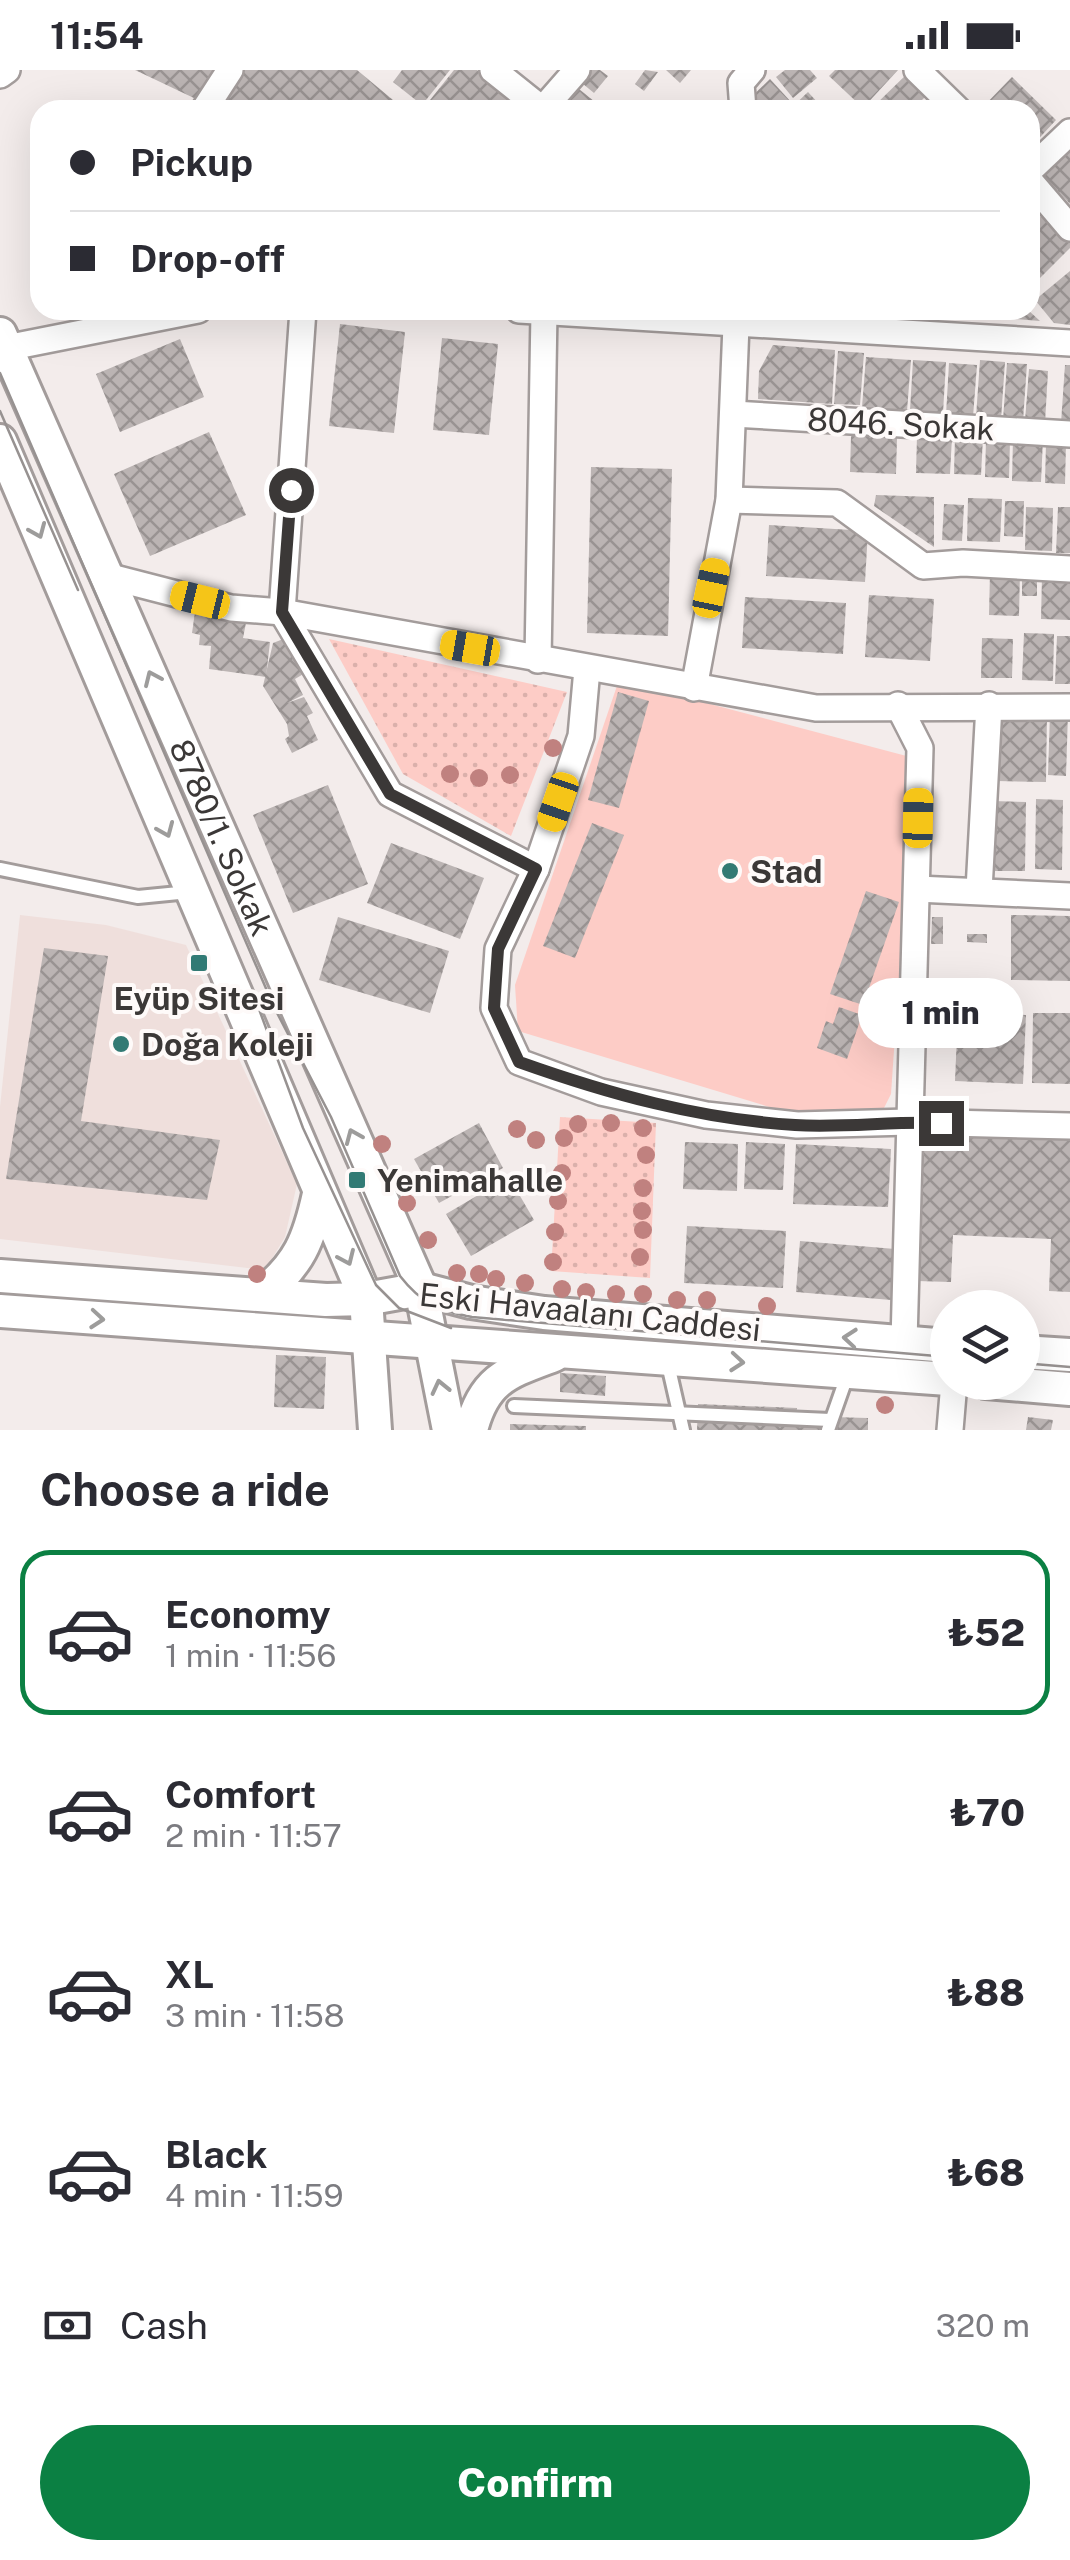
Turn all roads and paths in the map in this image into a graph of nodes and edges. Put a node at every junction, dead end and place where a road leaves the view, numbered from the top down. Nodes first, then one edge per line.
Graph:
1 (7, 70) edge
2 (230, 70) edge
3 (493, 70) edge
4 (577, 70) edge
5 (752, 70) edge
6 (917, 70) edge
7 (0, 75) edge
8 (210, 100) edge
9 (530, 100) edge
10 (551, 100) edge
11 (742, 100) edge
12 (948, 100) edge
13 (1070, 132) edge
14 (1040, 160) edge
15 (1040, 193) edge
16 (1070, 228) edge
17 (135, 320) edge
18 (302, 320) edge
19 (546, 320) edge
20 (668, 320) edge
21 (864, 320) edge
22 (736, 325) junction
23 (852, 330) junction
24 (3, 341) edge
25 (1070, 343) edge
26 (732, 414) junction
27 (1070, 434) edge
28 (0, 441) edge
29 (729, 500) junction
30 (1070, 569) edge
31 (107, 576) junction
32 (282, 612) junction
33 (538, 660) junction
34 (587, 669) junction
35 (694, 688) junction
36 (898, 706) junction
37 (989, 706) junction
38 (1070, 707) edge
39 (0, 869) edge
40 (536, 869) junction
41 (917, 889) junction
42 (979, 890) junction
43 (192, 892) junction
44 (1070, 896) edge
45 (909, 1122) junction
46 (1070, 1126) edge
47 (318, 1194) junction
48 (0, 1276) edge
49 (422, 1289) junction
50 (262, 1294) junction
51 (366, 1299) junction
52 (0, 1311) edge
53 (372, 1341) junction
54 (904, 1342) junction
55 (430, 1343) junction
56 (930, 1344) edge
57 (566, 1351) junction
58 (1040, 1354) edge
59 (666, 1356) junction
60 (1070, 1356) edge
61 (848, 1372) junction
62 (930, 1379) edge
63 (1040, 1386) edge
64 (1070, 1389) edge
65 (950, 1400) edge
66 (514, 1406) dead end
67 (682, 1414) junction
68 (829, 1425) edge
69 (374, 1430) edge
70 (450, 1430) edge
71 (472, 1430) edge
72 (683, 1430) edge
73 (950, 1430) edge

1 - 7 street
2 - 8 street
3 - 9 street
4 - 10 street
5 - 11 street
6 - 12 street
13 - 14 street
15 - 16 street
17 - 24 street
18 - 32 street
19 - 33 street
20 - 22 street
21 - 23 street
22 - 23 street
22 - 26 street
23 - 25 street
24 - 31 street, 8780/1. Sokak
26 - 27 street, 8046. Sokak
26 - 29 street
28 -> 43 street
29 - 30 street
29 - 35 street
31 - 32 street
49 -> 31 street, 8780/1. Sokak
32 - 33 street
32 - 40 street
33 - 34 street
34 - 35 street
34 - 40 street
35 - 36 street
36 - 37 street
36 - 41 street
37 - 38 street
37 - 42 street
39 - 43 lane
40 - 45 street
41 - 42 street
41 - 45 street
42 - 44 street
43 - 47 street
45 - 46 street
45 - 54 street
47 - 50 street
47 -> 51 street
48 - 50 street, Eski Havaalanı Caddesi
49 - 51 street, Eski Havaalanı Caddesi
54 -> 49 street, Eski Havaalanı Caddesi
49 - 55 street, 8780/1. Sokak
50 - 51 street, Eski Havaalanı Caddesi
51 - 53 street
52 -> 53 street, Eski Havaalanı Caddesi
53 - 55 street, Eski Havaalanı Caddesi
53 - 69 street
54 - 56 street, Eski Havaalanı Caddesi
55 - 57 street, Eski Havaalanı Caddesi
70 -> 55 street, 8780/1. Sokak
57 - 59 street, Eski Havaalanı Caddesi
57 - 71 street
58 - 60 street
59 -> 61 street, Eski Havaalanı Caddesi
59 - 67 lane
61 - 62 street, Eski Havaalanı Caddesi
61 - 68 lane
63 - 64 street
65 - 73 street
66 - 67 lane
67 - 68 lane
67 - 72 lane

